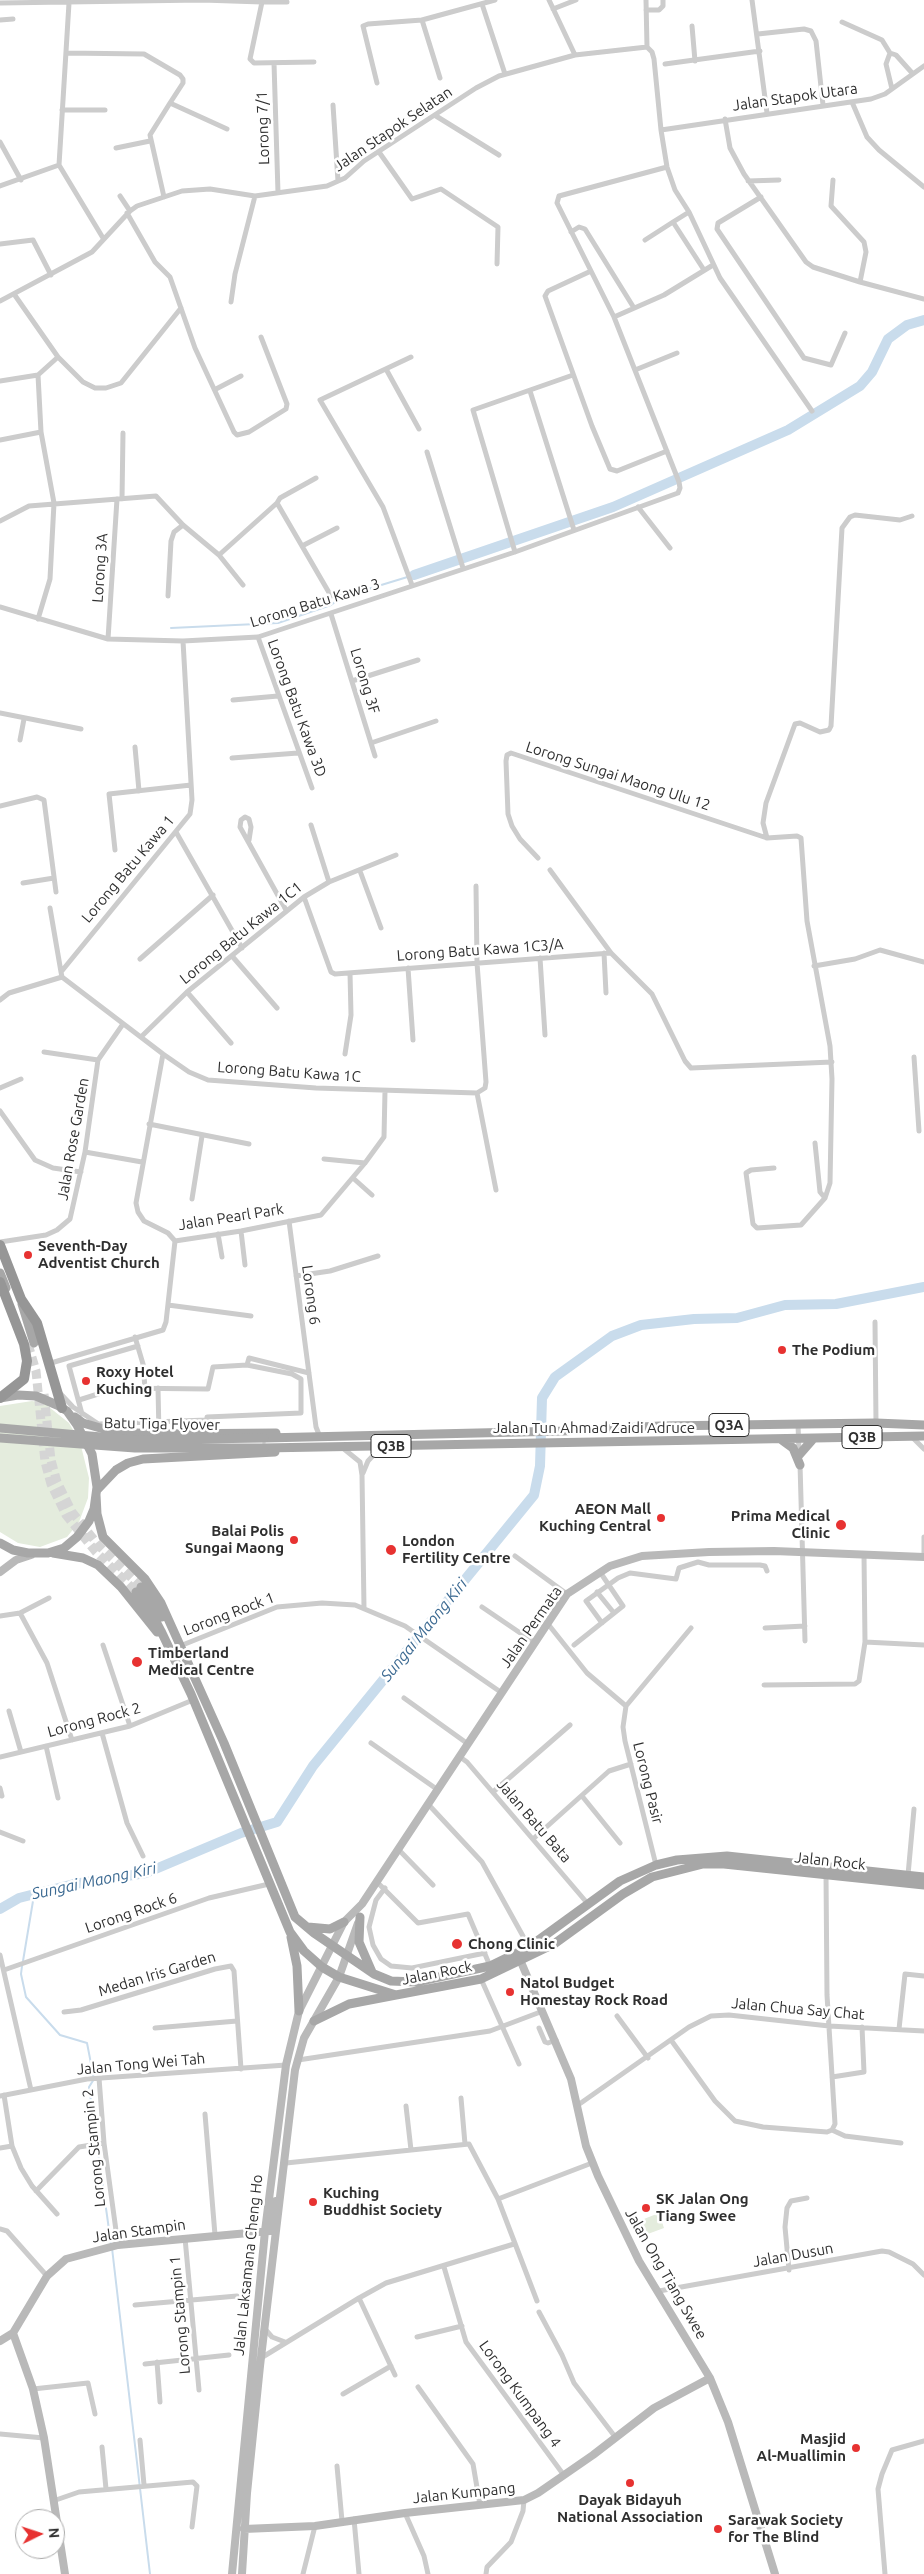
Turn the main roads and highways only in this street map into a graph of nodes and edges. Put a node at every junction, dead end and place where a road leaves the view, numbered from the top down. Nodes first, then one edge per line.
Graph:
1 (0, 1243) edge
2 (0, 1273) edge
3 (0, 1282) edge
4 (21, 1299) junction
5 (0, 1398) edge
6 (64, 1409) junction
7 (924, 1425) edge
8 (0, 1428) edge
9 (563, 1436) junction
10 (924, 1436) edge
11 (0, 1438) edge
12 (264, 1438) joint
13 (285, 1438) junction
14 (813, 1439) junction
15 (781, 1440) junction
16 (264, 1448) joint
17 (287, 1448) junction
18 (96, 1493) junction
19 (0, 1543) edge
20 (48, 1553) junction
21 (35, 1554) junction
22 (924, 1557) edge
23 (0, 1572) edge
24 (165, 1641) junction
25 (180, 1646) junction
26 (924, 1877) edge
27 (924, 1885) edge
28 (362, 1904) junction
29 (360, 1917) junction
30 (344, 1922) junction
31 (305, 1927) junction
32 (290, 1932) junction
33 (331, 1945) junction
34 (347, 1955) junction
35 (521, 1962) junction
36 (322, 1966) junction
37 (374, 1974) junction
38 (339, 1977) junction
39 (396, 1995) junction
40 (299, 2011) junction
41 (314, 2021) junction
42 (284, 2175) junction
43 (265, 2231) junction
44 (13, 2333) junction
45 (0, 2341) edge
46 (710, 2378) junction
47 (244, 2529) junction
48 (65, 2574) edge
49 (232, 2574) edge
50 (242, 2574) edge
51 (776, 2574) edge

1 - 4 highway
2 - 4 main road
3 - 5 highway
4 - 6 highway
5 - 6 main road
6 - 13 main road
6 - 18 main road, Jalan Rock
7 - 9 main road, Jalan Tun Ahmad Zaidi Adruce / Q3A
8 - 12 main road, Batu Tiga Flyover, bridge
9 - 13 main road, Jalan Tun Ahmad Zaidi Adruce / Q3A
9 - 15 main road, Jalan Tun Ahmad Zaidi Adruce / Q3B
9 - 17 main road, Jalan Tun Ahmad Zaidi Adruce / Q3B
10 - 14 main road, Jalan Tun Ahmad Zaidi Adruce / Q3B
11 - 16 main road, Batu Tiga Flyover, bridge
12 - 13 main road, Jalan Tun Ahmad Zaidi Adruce / Q3A
14 - 15 main road, Jalan Tun Ahmad Zaidi Adruce / Q3B
14 - 15 main road
16 - 17 main road, Jalan Tun Ahmad Zaidi Adruce / Q3B
17 - 18 main road
18 - 20 main road
18 - 25 main road, Jalan Rock
19 - 21 main road
20 - 21 main road
20 - 24 main road
21 - 23 main road
22 - 28 main road, Jalan Permata
24 - 25 main road, Jalan Rock
24 - 32 main road, Jalan Rock
25 - 31 main road, Jalan Rock
26 - 37 main road, Jalan Rock
27 - 35 main road, Jalan Rock
28 - 29 main road, Jalan Laksamana Cheng Ho
28 - 30 main road, Jalan Laksamana Cheng Ho
29 - 34 main road, Jalan Laksamana Cheng Ho
29 - 37 main road
30 - 31 main road
30 - 33 main road, Jalan Laksamana Cheng Ho
31 - 33 main road, Jalan Rock
32 - 36 main road, Jalan Rock
32 - 40 main road
33 - 34 main road, Jalan Rock
33 - 36 main road, Jalan Laksamana Cheng Ho
34 - 37 main road, Jalan Rock
34 - 38 main road, Jalan Laksamana Cheng Ho
35 - 39 main road, Jalan Rock
35 - 46 main road, Jalan Ong Tiang Swee
36 - 38 main road, Jalan Rock
36 - 40 main road, Jalan Laksamana Cheng Ho
38 - 39 main road, Jalan Rock
38 - 41 main road, Jalan Laksamana Cheng Ho
39 - 41 main road
40 - 43 main road, Jalan Laksamana Cheng Ho
41 - 42 main road, Jalan Laksamana Cheng Ho
42 - 43 main road
42 - 47 main road, Jalan Laksamana Cheng Ho
43 - 44 main road, Jalan Stampin
43 - 49 main road, Jalan Laksamana Cheng Ho
44 - 45 main road, Jalan Stampin
44 - 48 main road
46 - 47 main road, Jalan Kumpang
46 - 51 main road, Jalan Ong Tiang Swee
47 - 50 main road, Jalan Laksamana Cheng Ho

